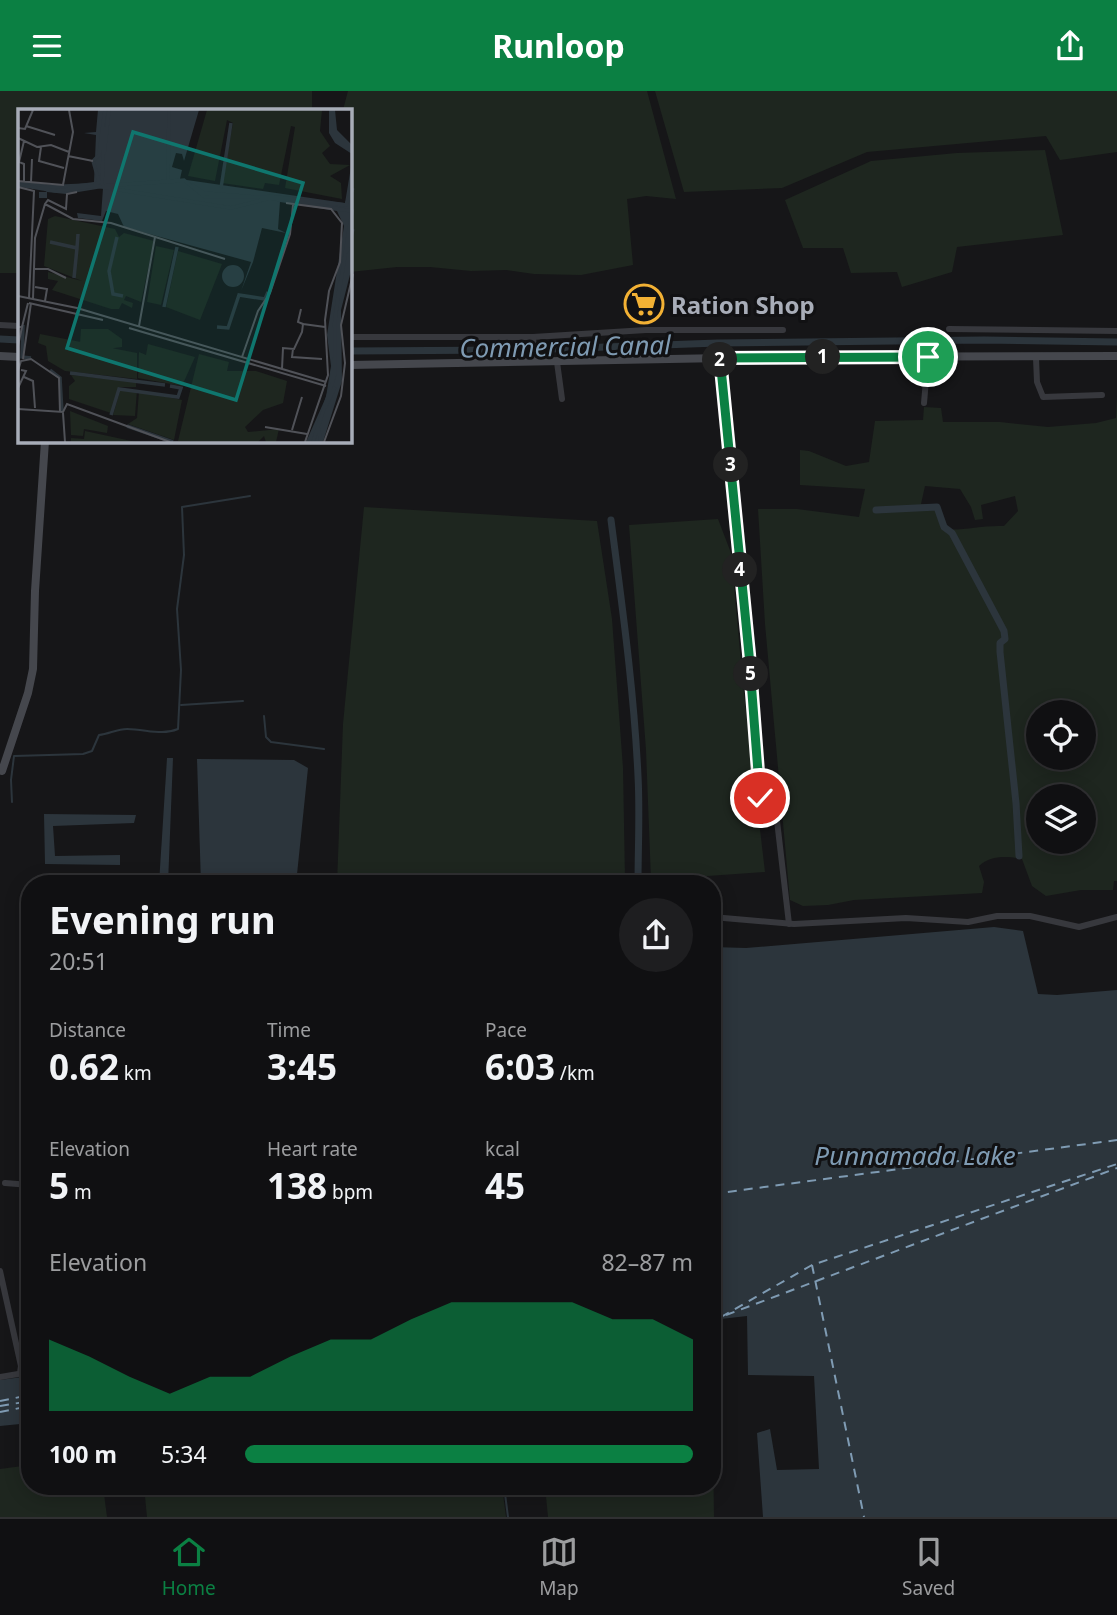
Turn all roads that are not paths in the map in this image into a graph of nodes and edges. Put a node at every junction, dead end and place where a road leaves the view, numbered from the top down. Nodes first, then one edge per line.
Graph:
1 (0, 325) edge
2 (18, 326) edge
3 (949, 329) dead end
4 (783, 330) dead end
5 (1117, 331) edge
6 (352, 338) edge
7 (533, 338) junction
8 (0, 356) edge
9 (1117, 356) edge
10 (18, 357) edge
11 (928, 357) junction
12 (720, 358) junction
13 (1036, 358) junction
14 (535, 359) junction
15 (557, 362) junction
16 (352, 365) edge
17 (1102, 395) dead end
18 (562, 399) dead end
19 (924, 403) dead end
20 (45, 443) edge
21 (1, 773) edge
22 (721, 917) edge
23 (1117, 917) edge
24 (789, 924) junction
25 (5, 1183) dead end
26 (21, 1184) edge
27 (0, 1271) edge
28 (20, 1373) joint
29 (0, 1377) edge

1 - 2 street
3 - 5 street
4 - 7 street
6 - 7 street
7 - 14 street
8 - 10 main road
9 - 13 main road
11 - 12 main road
11 - 13 main road
11 - 19 street
12 - 15 main road
12 - 24 street
13 - 17 street
14 - 15 main road
14 - 16 main road
15 - 18 street
20 - 21 main road
22 - 24 street
23 - 24 street
25 - 26 street
27 - 28 street
28 - 29 street

